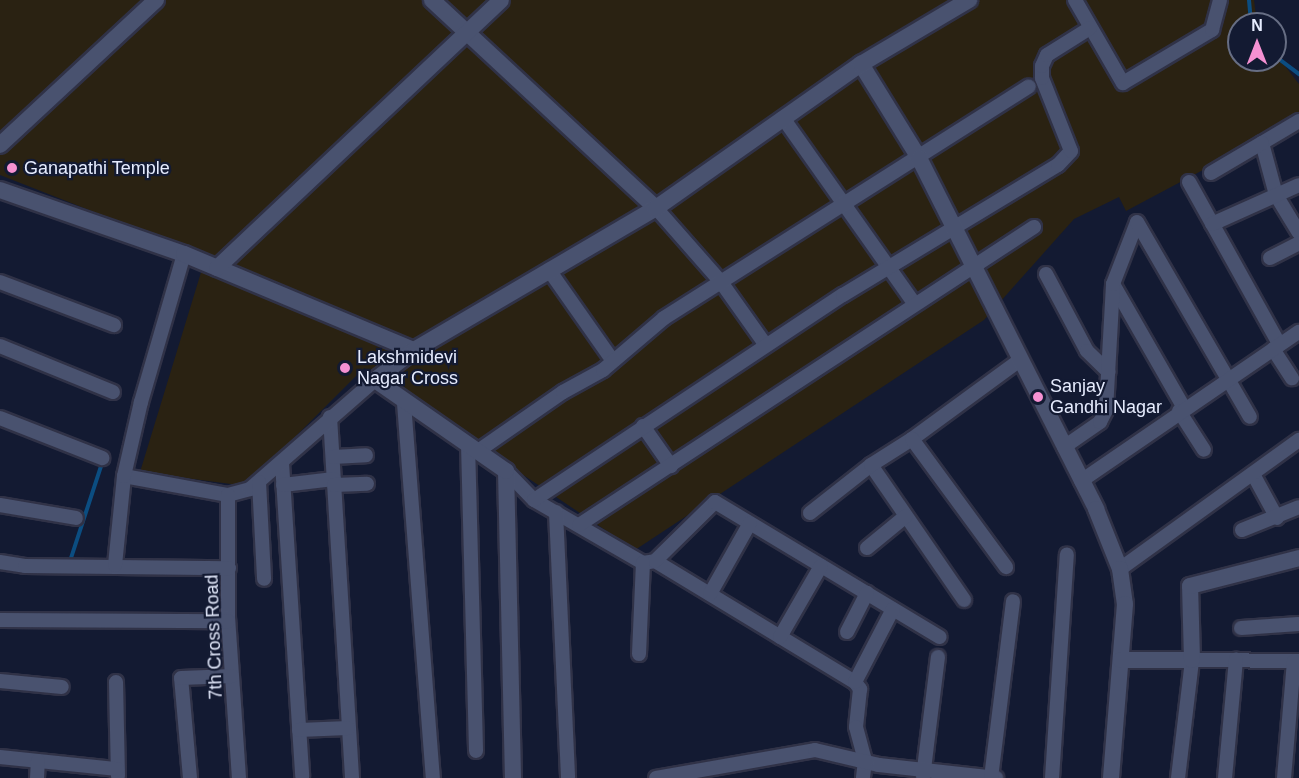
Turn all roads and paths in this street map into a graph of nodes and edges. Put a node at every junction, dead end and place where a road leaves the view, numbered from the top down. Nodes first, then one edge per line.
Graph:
1 (156, 0) edge
2 (432, 0) edge
3 (501, 0) edge
4 (969, 0) edge
5 (1075, 0) edge
6 (1220, 0) edge
7 (1090, 28) junction
8 (464, 33) junction
9 (861, 64) junction
10 (1029, 86) dead end
11 (783, 118) junction
12 (1299, 122) edge
13 (1262, 143) junction
14 (0, 146) edge
15 (919, 158) junction
16 (1211, 173) dead end
17 (1189, 182) dead end
18 (1299, 185) edge
19 (0, 190) edge
20 (1276, 195) junction
21 (846, 201) junction
22 (656, 208) junction
23 (1212, 224) junction
24 (951, 227) junction
25 (1034, 227) dead end
26 (1299, 233) edge
27 (1299, 243) edge
28 (184, 254) junction
29 (1270, 258) dead end
30 (890, 266) junction
31 (972, 267) junction
32 (217, 268) junction
33 (549, 270) junction
34 (1046, 274) dead end
35 (0, 282) edge
36 (721, 282) junction
37 (1113, 284) junction
38 (914, 303) junction
39 (114, 324) dead end
40 (1299, 332) edge
41 (765, 344) junction
42 (0, 346) edge
43 (1276, 346) junction
44 (414, 350) junction
45 (1020, 360) junction
46 (613, 362) junction
47 (1109, 372) junction
48 (1292, 378) dead end
49 (1230, 379) junction
50 (375, 380) junction
51 (113, 392) dead end
52 (404, 403) junction
53 (1181, 410) junction
54 (330, 417) junction
55 (1250, 417) dead end
56 (0, 418) edge
57 (643, 426) junction
58 (912, 439) junction
59 (1299, 440) edge
60 (473, 447) junction
61 (1064, 447) junction
62 (1204, 450) dead end
63 (366, 455) dead end
64 (333, 457) junction
65 (102, 458) dead end
66 (282, 463) junction
67 (871, 465) junction
68 (671, 466) junction
69 (506, 471) junction
70 (1253, 474) junction
71 (124, 476) junction
72 (1081, 481) junction
73 (259, 482) junction
74 (334, 482) junction
75 (367, 484) dead end
76 (283, 485) junction
77 (228, 495) junction
78 (534, 500) junction
79 (0, 505) edge
80 (1299, 507) edge
81 (556, 512) junction
82 (810, 513) dead end
83 (906, 516) junction
84 (1277, 518) junction
85 (76, 519) dead end
86 (750, 524) junction
87 (579, 525) junction
88 (1242, 530) dead end
89 (867, 548) dead end
90 (1067, 555) dead end
91 (1299, 558) edge
92 (0, 562) edge
93 (649, 562) junction
94 (115, 565) junction
95 (821, 566) junction
96 (1006, 567) dead end
97 (230, 568) junction
98 (1120, 569) junction
99 (264, 579) dead end
100 (867, 593) junction
101 (710, 594) junction
102 (964, 600) dead end
103 (1013, 601) dead end
104 (893, 609) junction
105 (0, 620) edge
106 (228, 621) junction
107 (1299, 624) edge
108 (1240, 628) dead end
109 (847, 632) dead end
110 (780, 637) junction
111 (940, 637) dead end
112 (639, 654) dead end
113 (938, 657) dead end
114 (1121, 660) junction
115 (1192, 660) junction
116 (1236, 660) junction
117 (1296, 661) edge
118 (232, 676) junction
119 (0, 681) edge
120 (116, 682) dead end
121 (855, 682) junction
122 (62, 687) dead end
123 (348, 728) junction
124 (299, 730) junction
125 (1293, 741) edge
126 (476, 751) dead end
127 (0, 757) edge
128 (38, 761) junction
129 (865, 761) junction
130 (717, 773) edge
131 (118, 774) edge
132 (924, 774) edge
133 (302, 776) dead end
134 (37, 778) edge
135 (190, 778) edge
136 (239, 778) edge
137 (352, 778) edge
138 (433, 778) edge
139 (513, 778) edge
140 (568, 778) edge
141 (656, 778) edge
142 (863, 778) edge
143 (991, 778) edge
144 (996, 778) edge
145 (1052, 778) edge
146 (1111, 778) edge
147 (1178, 778) edge
148 (1226, 778) edge
149 (1284, 778) edge

1 - 14 street
2 - 8 street
3 - 8 street
4 - 9 street
5 - 7 street
6 - 7 street
7 - 24 street
8 - 22 street
8 - 32 street
9 - 11 street
9 - 15 street
10 - 15 street
11 - 21 street
11 - 22 street
12 - 13 street
13 - 16 street
13 - 20 street
15 - 21 street
15 - 24 street
17 - 23 street
18 - 20 street
19 - 28 street
20 - 23 street
20 - 26 street
21 - 30 street
21 - 36 street
22 - 33 street
22 - 36 street
23 - 43 street
24 - 30 street
24 - 31 street
25 - 31 street
27 - 29 street
28 - 32 street
28 - 71 street
30 - 38 street
30 - 41 street
31 - 38 street
31 - 45 street
32 - 44 street
33 - 44 street
33 - 46 street
34 - 47 street
35 - 39 street
36 - 41 street
36 - 46 street
37 - 47 street
37 - 49 street
37 - 53 street
38 - 68 street
40 - 43 street
41 - 57 street
42 - 51 street
43 - 48 street
43 - 49 street
44 - 50 street
45 - 58 street
45 - 61 street
46 - 60 street
47 - 61 street
49 - 53 street
49 - 55 street
50 - 52 street
50 - 54 street
52 - 60 street
52 - 138 street
53 - 62 street
53 - 72 street
54 - 64 street
54 - 66 street
56 - 65 street
57 - 68 street
57 - 78 street
58 - 67 street
58 - 96 street
59 - 70 street
60 - 69 street
60 - 126 street
61 - 72 street
63 - 64 street
64 - 74 street
66 - 73 street
66 - 76 street
67 - 82 street
67 - 83 street
68 - 87 street
69 - 78 street
69 - 139 street
70 - 84 street
70 - 98 street
71 - 77 street
71 - 94 street
72 - 98 street
73 - 77 street
73 - 99 street
74 - 75 street
74 - 76 street
74 - 123 street
76 - 124 street
77 - 97 street, 7th Cross Road
78 - 81 street
79 - 85 street
80 - 84 street
81 - 87 street
81 - 140 street
83 - 89 street
83 - 102 street
84 - 88 street
86 - 93 street
86 - 95 street
86 - 101 street
87 - 93 street
90 - 145 street
91 - 115 street
92 - 94 street
93 - 101 street
93 - 112 street
94 - 97 street
95 - 100 street
95 - 110 street
97 - 106 street, 7th Cross Road
98 - 114 street
100 - 104 street
100 - 109 street
101 - 110 street
103 - 143 street
104 - 111 street
104 - 121 street
105 - 106 street
106 - 118 street, 7th Cross Road
107 - 108 street
110 - 121 street
113 - 132 street
114 - 115 street
114 - 146 street
115 - 116 street
115 - 147 street
116 - 117 street
116 - 148 street
117 - 125 street
118 - 135 street
118 - 136 street, 7th Cross Road
119 - 122 street
120 - 131 street
121 - 129 street
123 - 124 street
123 - 137 street
124 - 133 street
125 - 149 street
127 - 128 street
128 - 131 street
128 - 134 street
129 - 130 street
129 - 132 street
129 - 142 street
130 - 141 street
132 - 143 street
143 - 144 street

